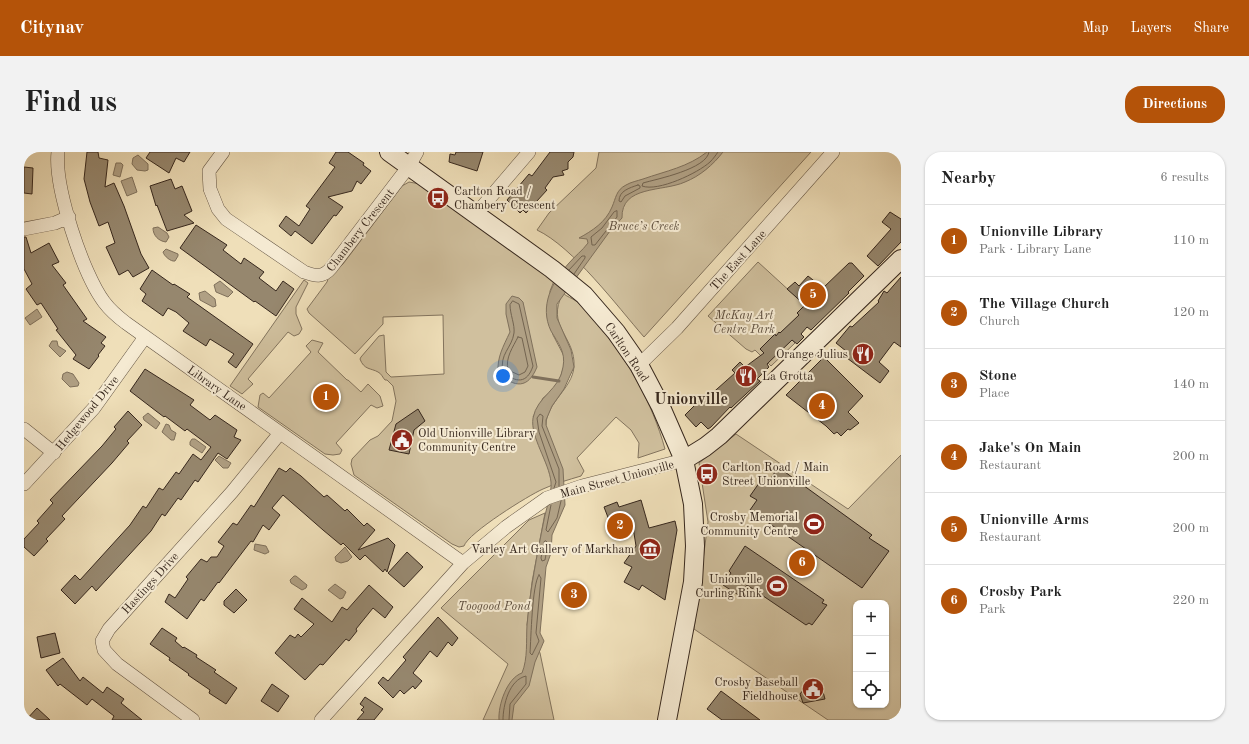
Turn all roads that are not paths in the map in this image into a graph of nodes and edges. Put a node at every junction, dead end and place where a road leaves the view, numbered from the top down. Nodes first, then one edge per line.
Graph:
1 (58, 152) edge
2 (222, 152) edge
3 (389, 152) edge
4 (833, 152) edge
5 (527, 153) edge
6 (413, 159) edge
7 (476, 214) junction
8 (69, 217) junction
9 (24, 229) edge
10 (901, 259) edge
11 (146, 337) junction
12 (639, 365) junction
13 (24, 429) edge
14 (280, 433) junction
15 (54, 453) junction
16 (684, 460) junction
17 (24, 484) edge
18 (463, 563) junction
19 (193, 720) edge
20 (321, 720) edge
21 (668, 720) edge

1 - 8 street, Library Lane
2 - 6 street, Chambery Crescent
3 - 6 main road, Carlton Road
4 - 12 street, The East Lane
5 - 7 street
6 - 7 main road, Carlton Road
7 - 12 main road, Carlton Road
8 - 9 street
8 - 11 street, Library Lane
10 - 16 main road, Main Street Unionville
11 - 14 street, Library Lane
11 - 15 street, Hedgewood Drive
12 - 16 main road, Carlton Road
13 - 15 street
14 - 18 street, Library Lane
14 - 19 street, Hastings Drive
15 - 17 street, Hedgewood Drive
16 - 18 street, Main Street Unionville
16 - 21 main road, Carlton Road
18 - 20 street, Main Street Unionville

